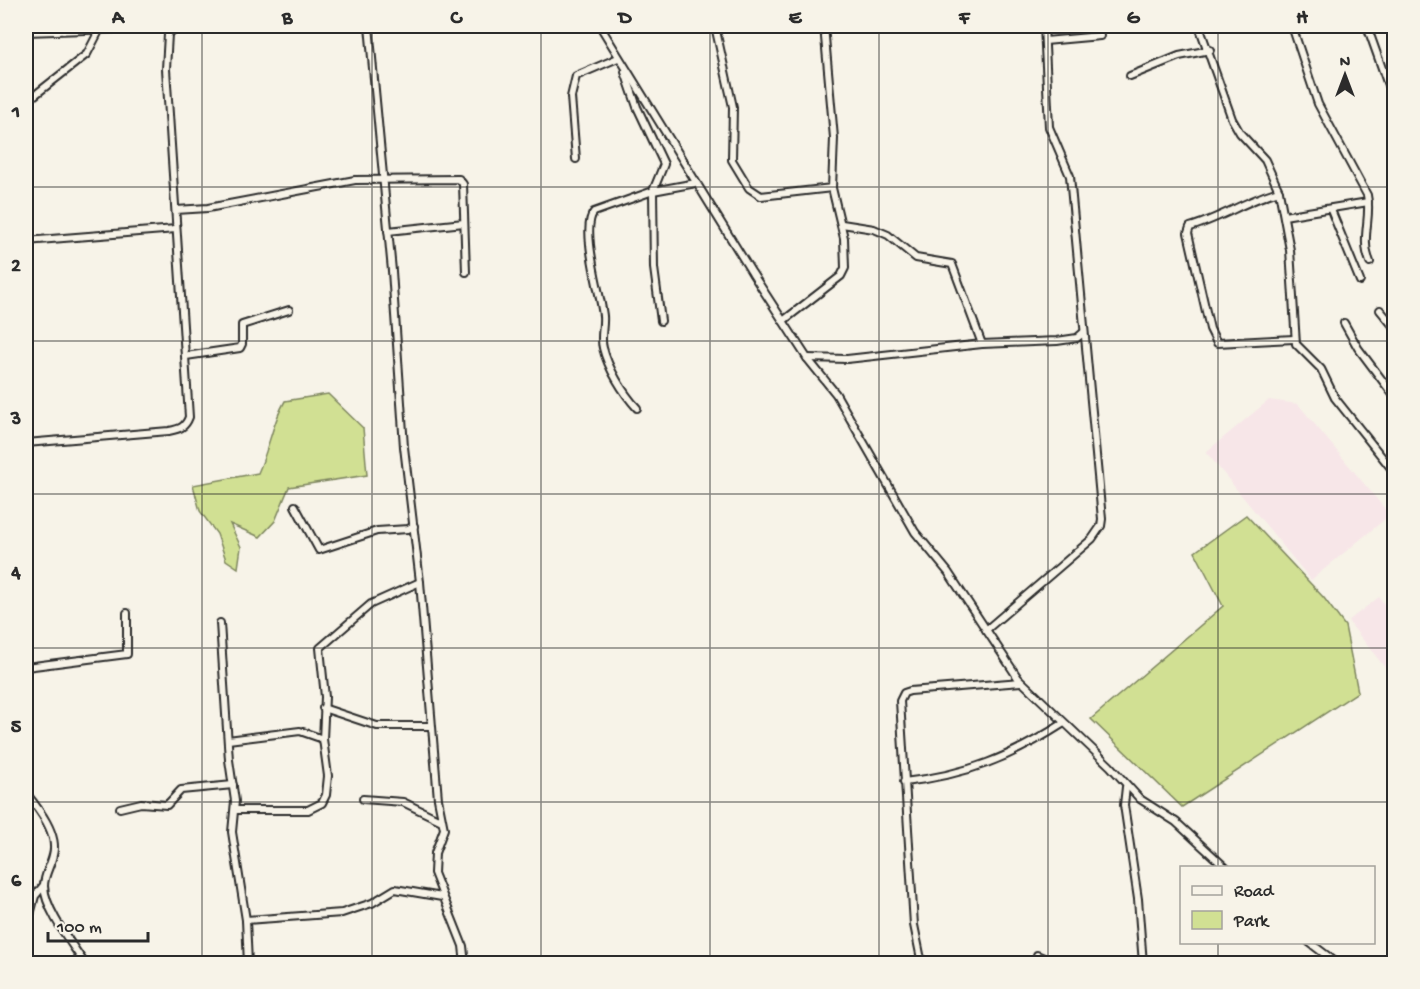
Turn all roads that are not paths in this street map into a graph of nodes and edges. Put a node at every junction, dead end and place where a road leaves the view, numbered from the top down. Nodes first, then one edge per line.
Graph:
1 (177, 26) edge
2 (369, 26) edge
3 (600, 26) edge
4 (715, 26) edge
5 (824, 26) edge
6 (1044, 26) edge
7 (1199, 26) edge
8 (1292, 26) edge
9 (1366, 26) edge
10 (148, 27) edge
11 (42, 28) edge
12 (100, 29) junction
13 (26, 32) edge
14 (1100, 36) dead end
15 (1045, 41) junction
16 (1210, 50) junction
17 (618, 58) junction
18 (625, 69) junction
19 (1130, 76) dead end
20 (26, 102) edge
21 (1395, 102) edge
22 (576, 159) dead end
23 (382, 180) junction
24 (696, 183) junction
25 (832, 188) junction
26 (653, 191) junction
27 (1279, 191) junction
28 (1368, 201) junction
29 (176, 210) junction
30 (1330, 210) junction
31 (1284, 216) junction
32 (464, 223) junction
33 (842, 224) junction
34 (176, 230) junction
35 (388, 231) junction
36 (26, 241) edge
37 (1370, 262) dead end
38 (466, 272) dead end
39 (1360, 280) dead end
40 (289, 310) dead end
41 (1380, 310) dead end
42 (661, 321) dead end
43 (783, 321) junction
44 (1344, 323) dead end
45 (1395, 327) edge
46 (1084, 332) junction
47 (1294, 339) junction
48 (982, 344) junction
49 (186, 356) junction
50 (807, 358) junction
51 (1395, 396) edge
52 (637, 408) dead end
53 (26, 443) edge
54 (1395, 472) edge
55 (295, 507) dead end
56 (414, 526) junction
57 (420, 582) junction
58 (127, 613) dead end
59 (220, 624) dead end
60 (986, 630) junction
61 (26, 668) edge
62 (1021, 682) junction
63 (323, 708) junction
64 (1064, 723) junction
65 (431, 726) junction
66 (228, 740) junction
67 (323, 740) junction
68 (904, 782) junction
69 (233, 785) junction
70 (1126, 787) junction
71 (26, 796) edge
72 (363, 799) dead end
73 (120, 808) dead end
74 (235, 810) junction
75 (442, 820) junction
76 (1225, 866) edge
77 (44, 885) junction
78 (442, 897) junction
79 (246, 920) junction
80 (26, 930) edge
81 (1312, 944) edge
82 (1037, 955) dead end
83 (26, 956) edge
84 (26, 963) edge
85 (85, 963) edge
86 (248, 963) edge
87 (465, 963) edge
88 (922, 963) edge
89 (1058, 963) edge
90 (1141, 963) edge
91 (1338, 963) edge

1 - 10 street
1 - 29 street
2 - 23 street
3 - 17 street
4 - 25 street
5 - 25 street
6 - 15 street
7 - 16 street
8 - 28 street
9 - 21 street
10 - 12 street
11 - 12 street
11 - 13 street
12 - 20 street
14 - 15 street
15 - 46 street
16 - 19 street
16 - 27 street
17 - 18 street
17 - 22 street
18 - 24 street
18 - 26 street
23 - 29 street
23 - 32 street
23 - 35 street
24 - 26 street
24 - 43 street
25 - 33 street
26 - 42 street
26 - 52 street
27 - 31 street
27 - 47 street
28 - 30 street
28 - 37 street
29 - 34 street
30 - 31 street
30 - 39 street
31 - 47 street
32 - 35 street
32 - 38 street
33 - 43 street
33 - 48 street
34 - 36 street
34 - 49 street
35 - 56 street
40 - 49 street
41 - 45 street
43 - 50 street
44 - 51 street
46 - 48 street
46 - 60 street
47 - 54 street
48 - 50 street
49 - 53 street
50 - 60 street
55 - 56 street
56 - 57 street
57 - 63 street
57 - 65 street
58 - 61 street
59 - 66 street
60 - 62 street
62 - 64 street
62 - 68 street
63 - 65 street
63 - 67 street
64 - 68 street
64 - 70 street
65 - 75 street
66 - 67 street
66 - 69 street
67 - 74 street
68 - 88 street
69 - 73 street
69 - 74 street
70 - 76 street
70 - 90 street
71 - 77 street
72 - 75 street
74 - 79 street
75 - 78 street
77 - 80 street
77 - 85 street
78 - 79 street
78 - 87 street
79 - 86 street
81 - 91 street
82 - 89 street
83 - 84 street

